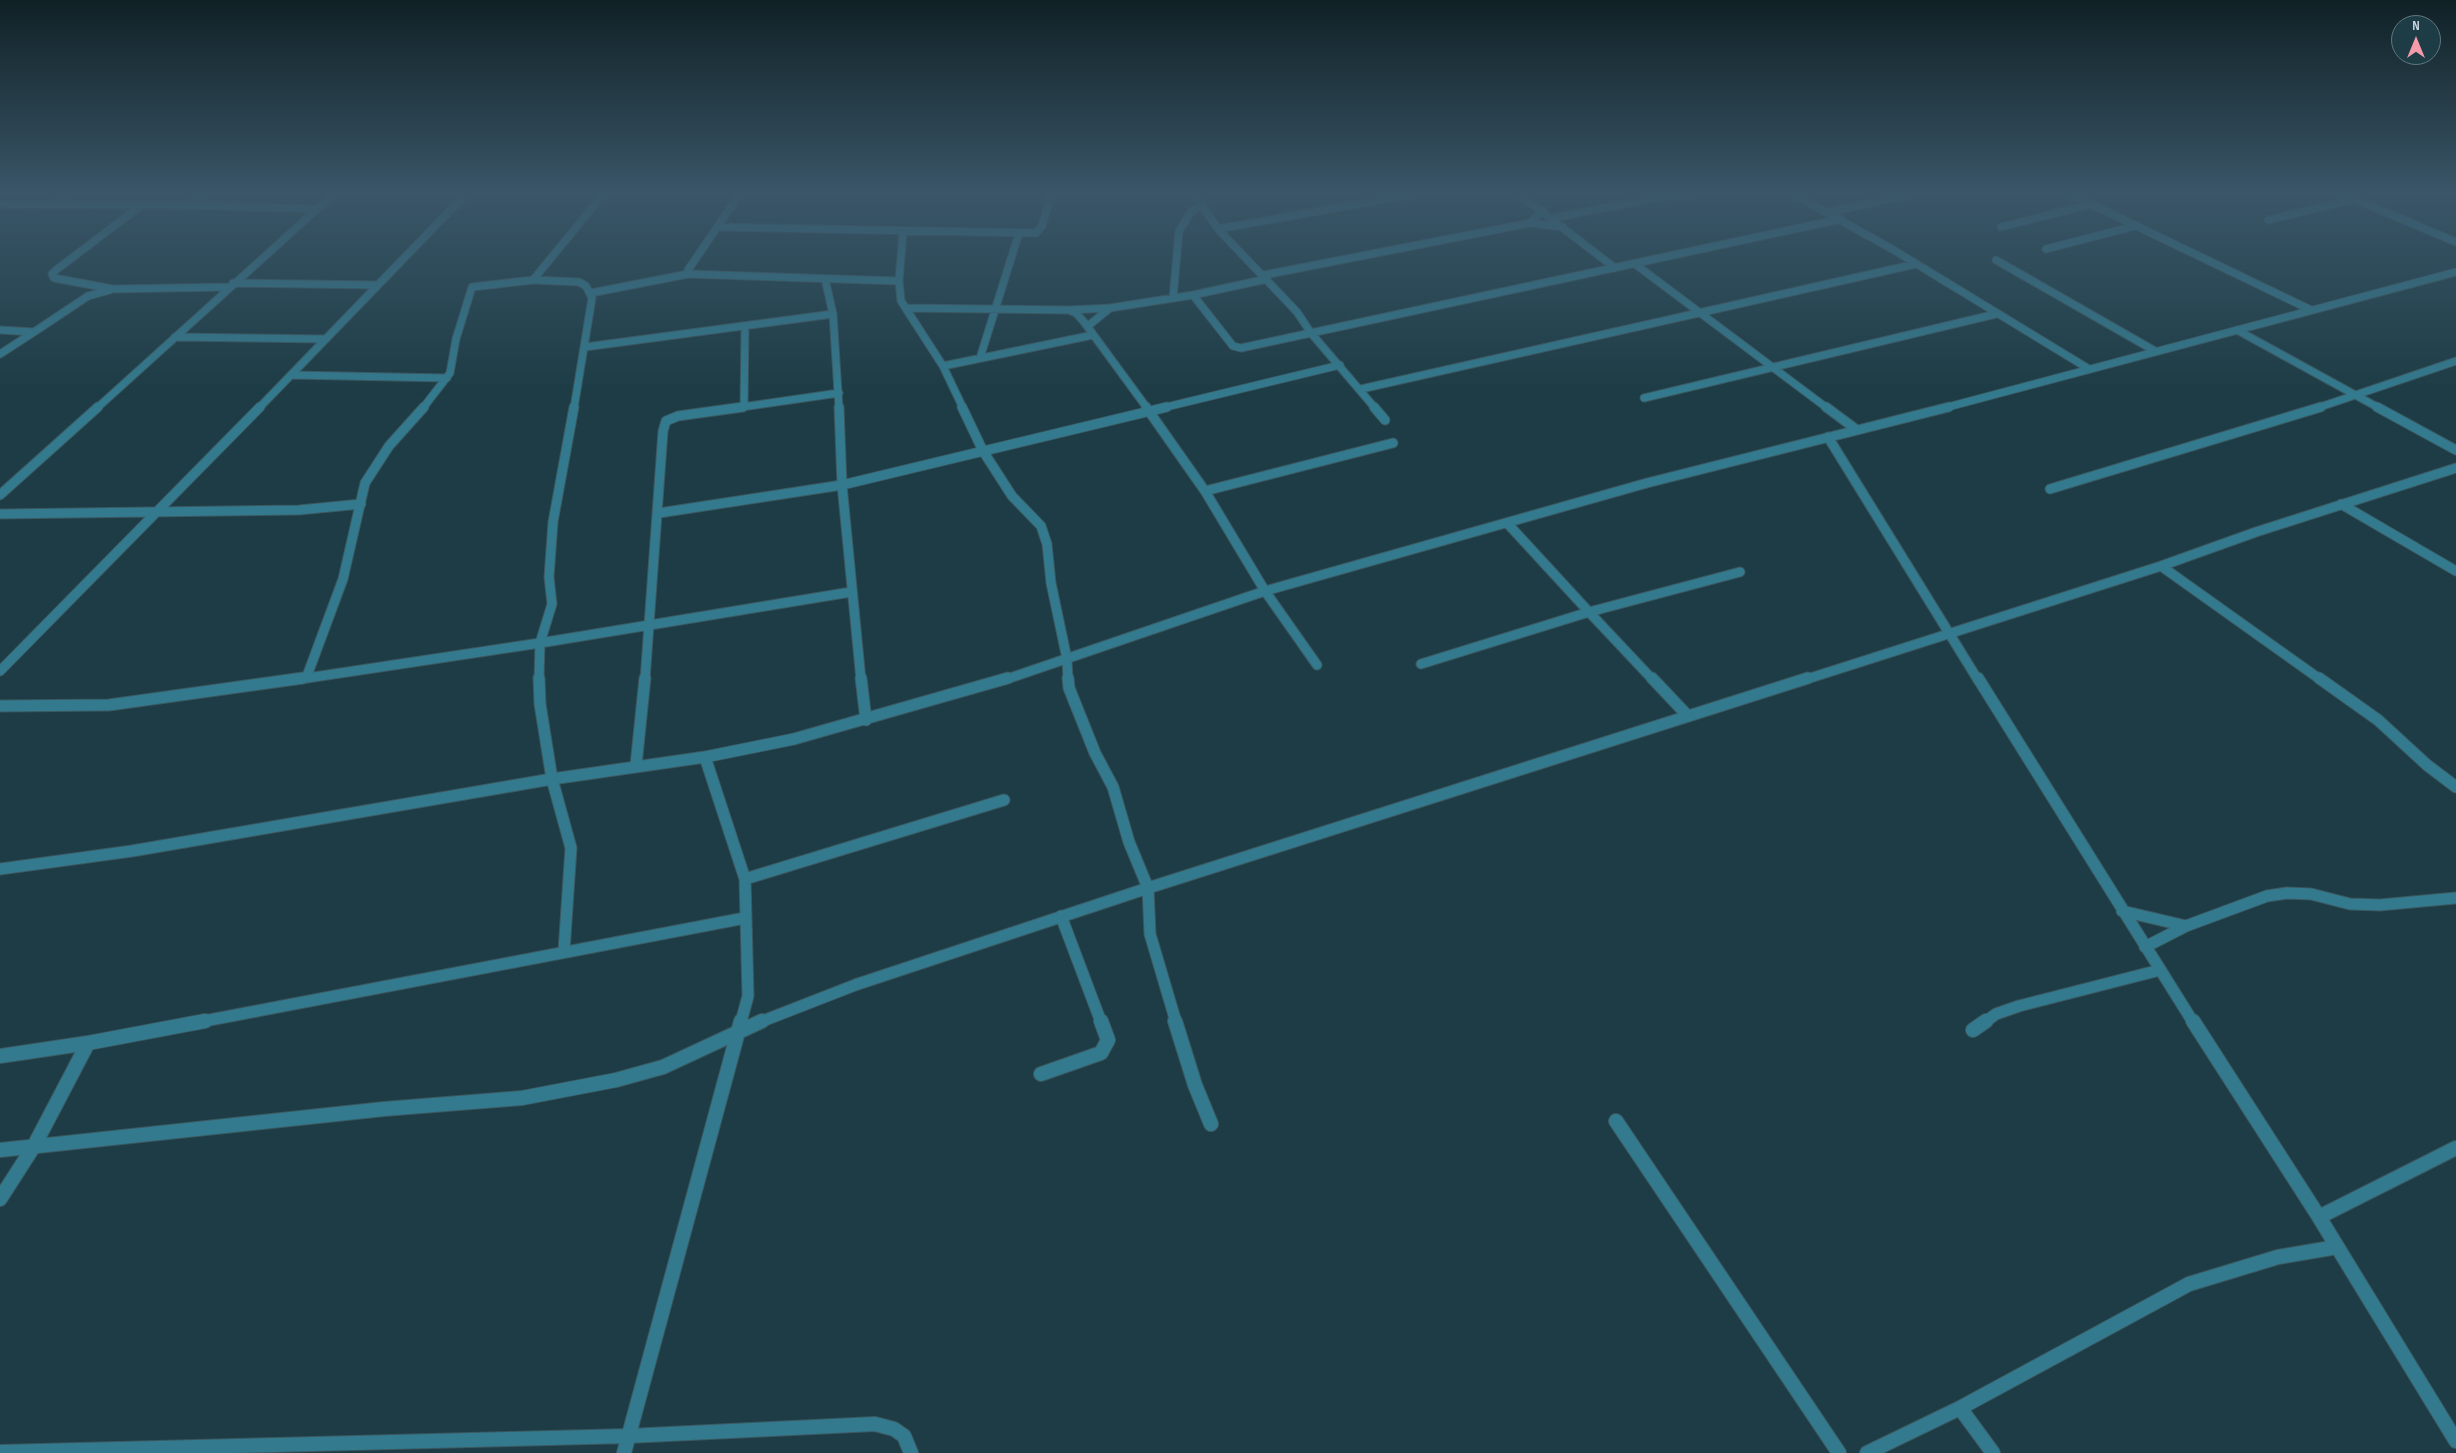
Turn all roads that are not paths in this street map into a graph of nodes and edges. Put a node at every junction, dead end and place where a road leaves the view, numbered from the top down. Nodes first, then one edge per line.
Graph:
1 (70, 260) edge
2 (260, 260) edge
3 (402, 260) edge
4 (550, 260) edge
5 (695, 260) edge
6 (900, 260) edge
7 (1010, 260) edge
8 (1176, 260) edge
9 (1249, 260) edge
10 (1350, 260) edge
11 (1605, 260) edge
12 (1653, 260) edge
13 (1909, 260) edge
14 (1996, 260) dead end
15 (2206, 260) edge
16 (1634, 264) junction
17 (1916, 264) junction
18 (1615, 268) junction
19 (2456, 272) edge
20 (688, 274) junction
21 (1266, 277) junction
22 (825, 279) junction
23 (534, 280) junction
24 (898, 281) junction
25 (89, 285) junction
26 (231, 285) junction
27 (377, 285) junction
28 (112, 289) junction
29 (591, 293) junction
30 (1192, 295) junction
31 (88, 296) junction
32 (1173, 298) junction
33 (907, 308) junction
34 (997, 308) junction
35 (1110, 308) junction
36 (1069, 310) junction
37 (2311, 310) junction
38 (1700, 312) junction
39 (832, 314) junction
40 (1996, 314) junction
41 (745, 326) junction
42 (1088, 326) junction
43 (0, 330) edge
44 (2237, 330) junction
45 (34, 332) junction
46 (1311, 334) junction
47 (1093, 335) junction
48 (175, 337) junction
49 (326, 339) junction
50 (585, 347) junction
51 (2155, 351) junction
52 (0, 354) edge
53 (980, 358) junction
54 (2456, 361) edge
55 (1340, 365) junction
56 (943, 366) junction
57 (1775, 368) junction
58 (2089, 369) junction
59 (291, 375) junction
60 (447, 378) junction
61 (1361, 390) junction
62 (839, 393) junction
63 (2356, 396) junction
64 (1644, 398) dead end
65 (744, 406) junction
66 (1149, 411) junction
67 (1384, 420) dead end
68 (1857, 430) junction
69 (1828, 437) junction
70 (1393, 443) dead end
71 (2456, 450) edge
72 (983, 451) junction
73 (2456, 468) edge
74 (842, 485) junction
75 (2050, 489) dead end
76 (1205, 491) junction
77 (0, 495) edge
78 (361, 504) junction
79 (2341, 504) junction
80 (156, 512) junction
81 (659, 513) junction
82 (0, 514) edge
83 (1508, 524) junction
84 (2162, 566) junction
85 (2456, 571) edge
86 (1740, 572) dead end
87 (1265, 591) junction
88 (851, 592) junction
89 (1589, 612) junction
90 (650, 625) junction
91 (1950, 634) junction
92 (540, 643) junction
93 (1067, 659) junction
94 (1421, 664) dead end
95 (1316, 665) dead end
96 (0, 671) edge
97 (307, 676) junction
98 (0, 706) edge
99 (1688, 716) junction
100 (866, 720) junction
101 (705, 757) junction
102 (636, 765) junction
103 (552, 779) junction
104 (2456, 787) edge
105 (1004, 800) dead end
106 (0, 869) edge
107 (745, 879) junction
108 (1148, 888) junction
109 (2456, 898) edge
110 (2122, 911) junction
111 (1061, 916) junction
112 (745, 918) junction
113 (2186, 926) junction
114 (2145, 947) junction
115 (564, 952) junction
116 (2160, 970) junction
117 (1973, 1030) dead end
118 (739, 1033) junction
119 (88, 1043) junction
120 (0, 1056) edge
121 (1041, 1074) dead end
122 (1616, 1122) dead end
123 (1211, 1124) dead end
124 (34, 1146) junction
125 (2456, 1148) edge
126 (0, 1150) edge
127 (0, 1199) edge
128 (2319, 1217) junction
129 (2338, 1247) junction
130 (1960, 1408) junction
131 (628, 1436) junction
132 (2456, 1440) edge
133 (0, 1452) edge
134 (624, 1453) edge
135 (911, 1453) edge
136 (1839, 1453) edge
137 (1867, 1453) edge
138 (1993, 1453) edge

1 - 25 street
2 - 26 street
3 - 27 street
4 - 23 street
5 - 20 street
6 - 24 street
7 - 34 street
8 - 32 street
9 - 21 street
10 - 21 street
11 - 18 street
12 - 16 street
13 - 17 street
14 - 51 street
15 - 37 street
16 - 18 street
16 - 38 street
17 - 38 street
17 - 40 street
18 - 46 street
19 - 37 street
20 - 22 street
20 - 29 street
21 - 30 street
21 - 46 street
22 - 24 street
22 - 39 street
23 - 29 street
23 - 60 street
24 - 33 street
25 - 28 street
25 - 31 street
26 - 27 street
26 - 28 street
26 - 48 street
27 - 49 street
28 - 31 street
29 - 50 street
30 - 32 street
30 - 46 street
31 - 45 street
32 - 35 street
33 - 34 street
33 - 56 street
34 - 36 street
34 - 53 street
35 - 36 street
35 - 42 street
36 - 42 street
37 - 44 street
38 - 57 street
38 - 61 street
39 - 41 street
39 - 62 street
40 - 57 street
40 - 58 street
41 - 50 street
41 - 65 street
42 - 47 street
43 - 45 street
44 - 51 street
44 - 63 street
45 - 52 street
46 - 55 street
47 - 53 street
47 - 66 street
48 - 49 street
48 - 77 street
49 - 59 street
50 - 92 street
51 - 58 street
53 - 56 street
54 - 63 street
55 - 61 street
55 - 66 street
56 - 72 street
57 - 64 street
57 - 68 street
58 - 68 street
59 - 60 street
59 - 80 street
60 - 78 street
61 - 67 street
62 - 65 street
62 - 74 street
63 - 71 street
63 - 75 street
65 - 81 street
66 - 72 street
66 - 76 street
68 - 69 street
69 - 83 street
69 - 91 street
70 - 76 street
72 - 74 street
72 - 93 street
73 - 79 street
74 - 81 street
74 - 88 street
76 - 87 street
78 - 80 street
78 - 97 street
79 - 84 street
79 - 85 street
80 - 82 street
80 - 96 street
81 - 90 street
83 - 87 street
83 - 89 street
84 - 91 street
84 - 104 street
86 - 89 street
87 - 93 street
87 - 95 street
88 - 90 street
88 - 100 street
89 - 94 street
89 - 99 street
90 - 92 street
90 - 102 street
91 - 99 street
91 - 110 street
92 - 97 street
92 - 103 street
93 - 100 street
93 - 108 street
97 - 98 street
99 - 108 street
100 - 101 street
101 - 102 street
101 - 107 street
102 - 103 street
103 - 106 street
103 - 115 street
105 - 107 street
107 - 112 street
108 - 111 street
108 - 123 street
109 - 113 street
110 - 113 street
110 - 114 street
111 - 118 street
111 - 121 street
112 - 115 street
112 - 118 street
113 - 114 street
114 - 116 street
115 - 119 street
116 - 117 street
116 - 128 street
118 - 124 street
118 - 131 street
119 - 120 street
119 - 124 street
122 - 136 street
124 - 126 street
124 - 127 street
125 - 128 street
128 - 129 street
129 - 130 street
129 - 132 street
130 - 137 street
130 - 138 street
131 - 133 street
131 - 134 street
131 - 135 street

